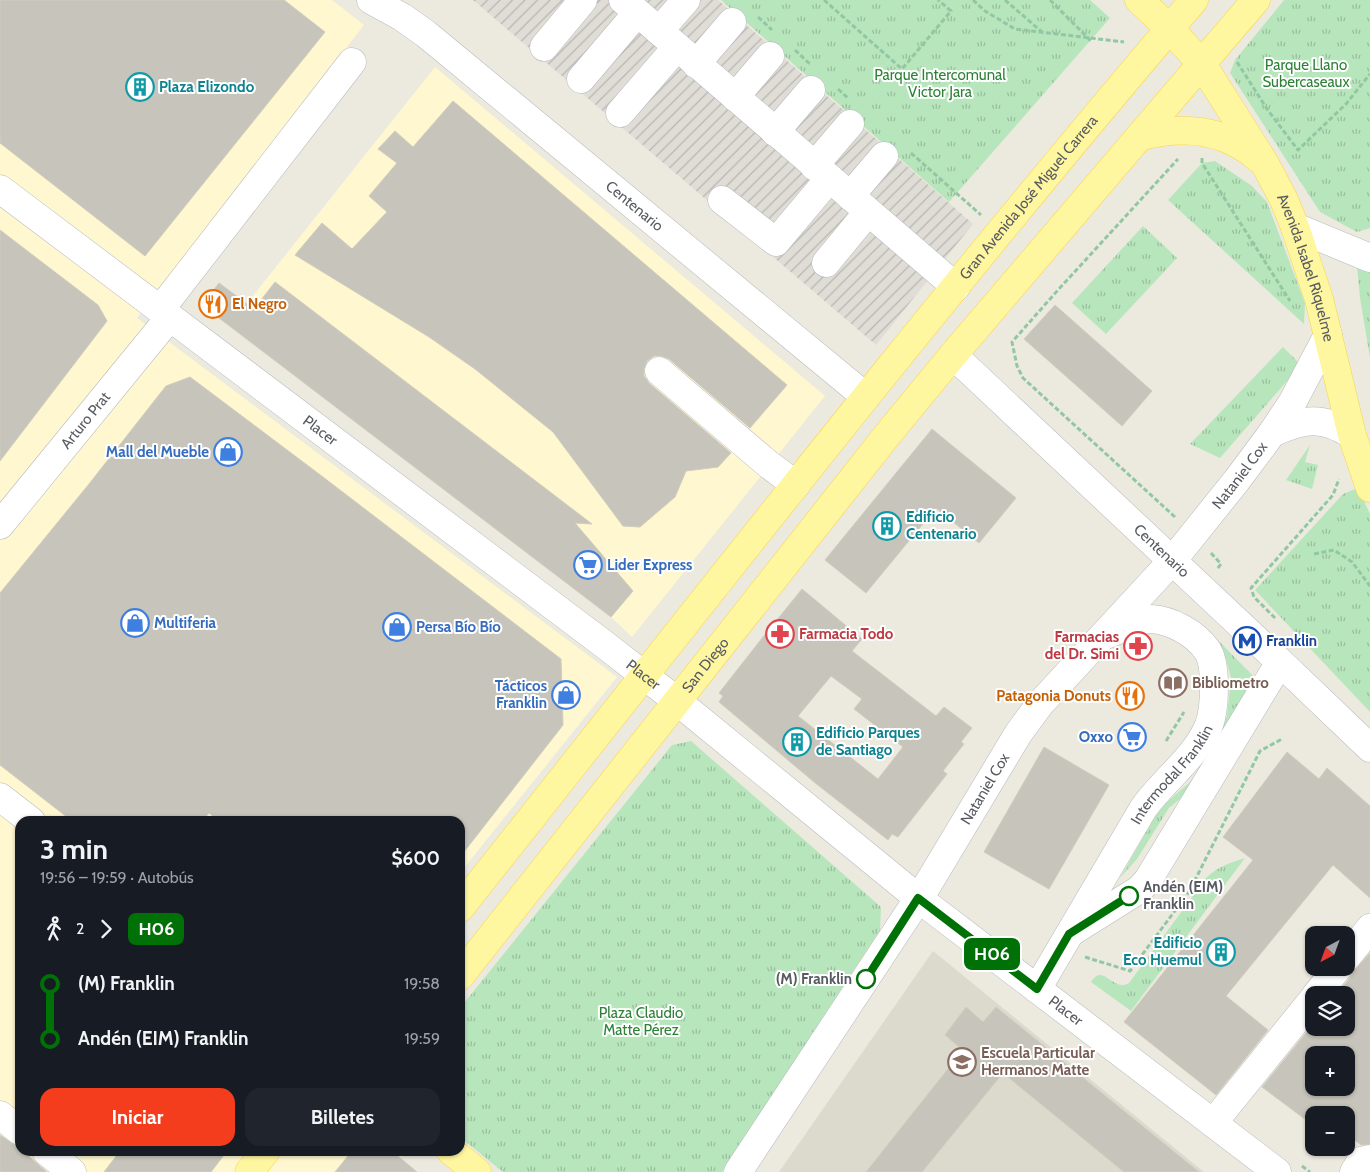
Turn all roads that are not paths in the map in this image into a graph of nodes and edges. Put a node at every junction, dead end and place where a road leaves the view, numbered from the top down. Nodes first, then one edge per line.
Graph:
1 (371, 0) edge
2 (583, 0) edge
3 (686, 0) edge
4 (1139, 0) edge
5 (1194, 0) edge
6 (1256, 0) edge
7 (630, 6) edge
8 (402, 8) edge
9 (732, 22) dead end
10 (1169, 28) junction
11 (544, 47) dead end
12 (677, 47) junction
13 (770, 56) dead end
14 (352, 62) dead end
15 (1202, 64) junction
16 (581, 79) dead end
17 (811, 90) dead end
18 (735, 97) junction
19 (620, 113) dead end
20 (850, 124) dead end
21 (775, 132) junction
22 (1140, 137) junction
23 (884, 156) dead end
24 (1265, 164) junction
25 (822, 172) junction
26 (0, 189) edge
27 (722, 200) dead end
28 (859, 204) junction
29 (1295, 227) junction
30 (1369, 256) edge
31 (826, 263) dead end
32 (956, 287) junction
33 (165, 313) junction
34 (1328, 335) junction
35 (953, 355) junction
36 (659, 371) dead end
37 (866, 397) junction
38 (1272, 434) junction
39 (1352, 435) junction
40 (796, 485) junction
41 (1370, 488) edge
42 (0, 524) edge
43 (1172, 561) junction
44 (1105, 635) junction
45 (1280, 662) junction
46 (644, 676) junction
47 (677, 701) junction
48 (1370, 748) edge
49 (0, 797) edge
50 (25, 816) edge
51 (918, 898) junction
52 (465, 902) edge
53 (1370, 928) edge
54 (1069, 934) junction
55 (1355, 947) edge
56 (465, 970) edge
57 (1331, 976) edge
58 (1323, 986) edge
59 (1037, 989) junction
60 (1305, 1009) edge
61 (0, 1115) edge
62 (1213, 1123) junction
63 (15, 1127) edge
64 (52, 1156) edge
65 (262, 1156) edge
66 (457, 1156) edge
67 (1370, 1159) edge
68 (1249, 1164) edge
69 (72, 1172) edge
70 (249, 1172) edge
71 (477, 1172) edge
72 (738, 1172) edge
73 (1277, 1172) edge
74 (1354, 1172) edge

1 - 8 street, Centenario
2 - 11 street
3 - 12 street
4 - 10 main road, Avenida Isabel Riquelme
5 - 10 main road, Gran Avenida José Miguel Carrera
6 - 15 main road
7 - 12 street
7 - 16 street
8 - 37 street, Centenario
9 - 12 street
10 - 15 main road, Avenida Isabel Riquelme
10 - 32 main road, Gran Avenida José Miguel Carrera
12 - 18 street
12 - 19 street
13 - 18 street
14 - 33 street, Arturo Prat
15 - 22 main road
15 - 24 main road, Avenida Isabel Riquelme
17 - 21 street
18 - 21 street
20 - 25 street
21 - 25 street
22 - 24 main road
22 - 35 main road
23 - 28 street
24 - 29 main road, Avenida Isabel Riquelme
25 - 27 street
25 - 28 street
26 - 33 street, Placer
28 - 31 street
28 - 32 street
29 - 30 street
29 - 34 main road, Avenida Isabel Riquelme
32 - 37 main road, Gran Avenida José Miguel Carrera
33 - 42 street, Arturo Prat
33 - 46 street, Placer
34 - 38 street, Nataniel Cox
34 - 39 main road, Avenida Isabel Riquelme
35 - 43 street, Centenario
35 - 47 main road, San Diego
36 - 40 street
37 - 40 main road
38 - 39 street, Nataniel Cox
38 - 43 street, Nataniel Cox
39 - 41 main road, Avenida Isabel Riquelme
40 - 46 main road
43 - 44 street, Nataniel Cox
43 - 45 street, Centenario
44 - 51 street, Nataniel Cox
44 - 54 street, Intermodal Franklin
45 - 48 street, Centenario
45 - 54 street
46 - 47 street, Placer
46 - 52 main road
47 - 51 street, Placer
47 - 56 main road, San Diego
49 - 50 street
51 - 59 street, Placer
51 - 72 street, Nataniel Cox
53 - 55 street
54 - 59 street, Intermodal Franklin
57 - 58 street
59 - 62 street, Placer
60 - 62 street
61 - 63 street
62 - 68 street, Placer
64 - 69 street
65 - 70 main road
66 - 71 main road
67 - 74 street
68 - 73 street, Placer

